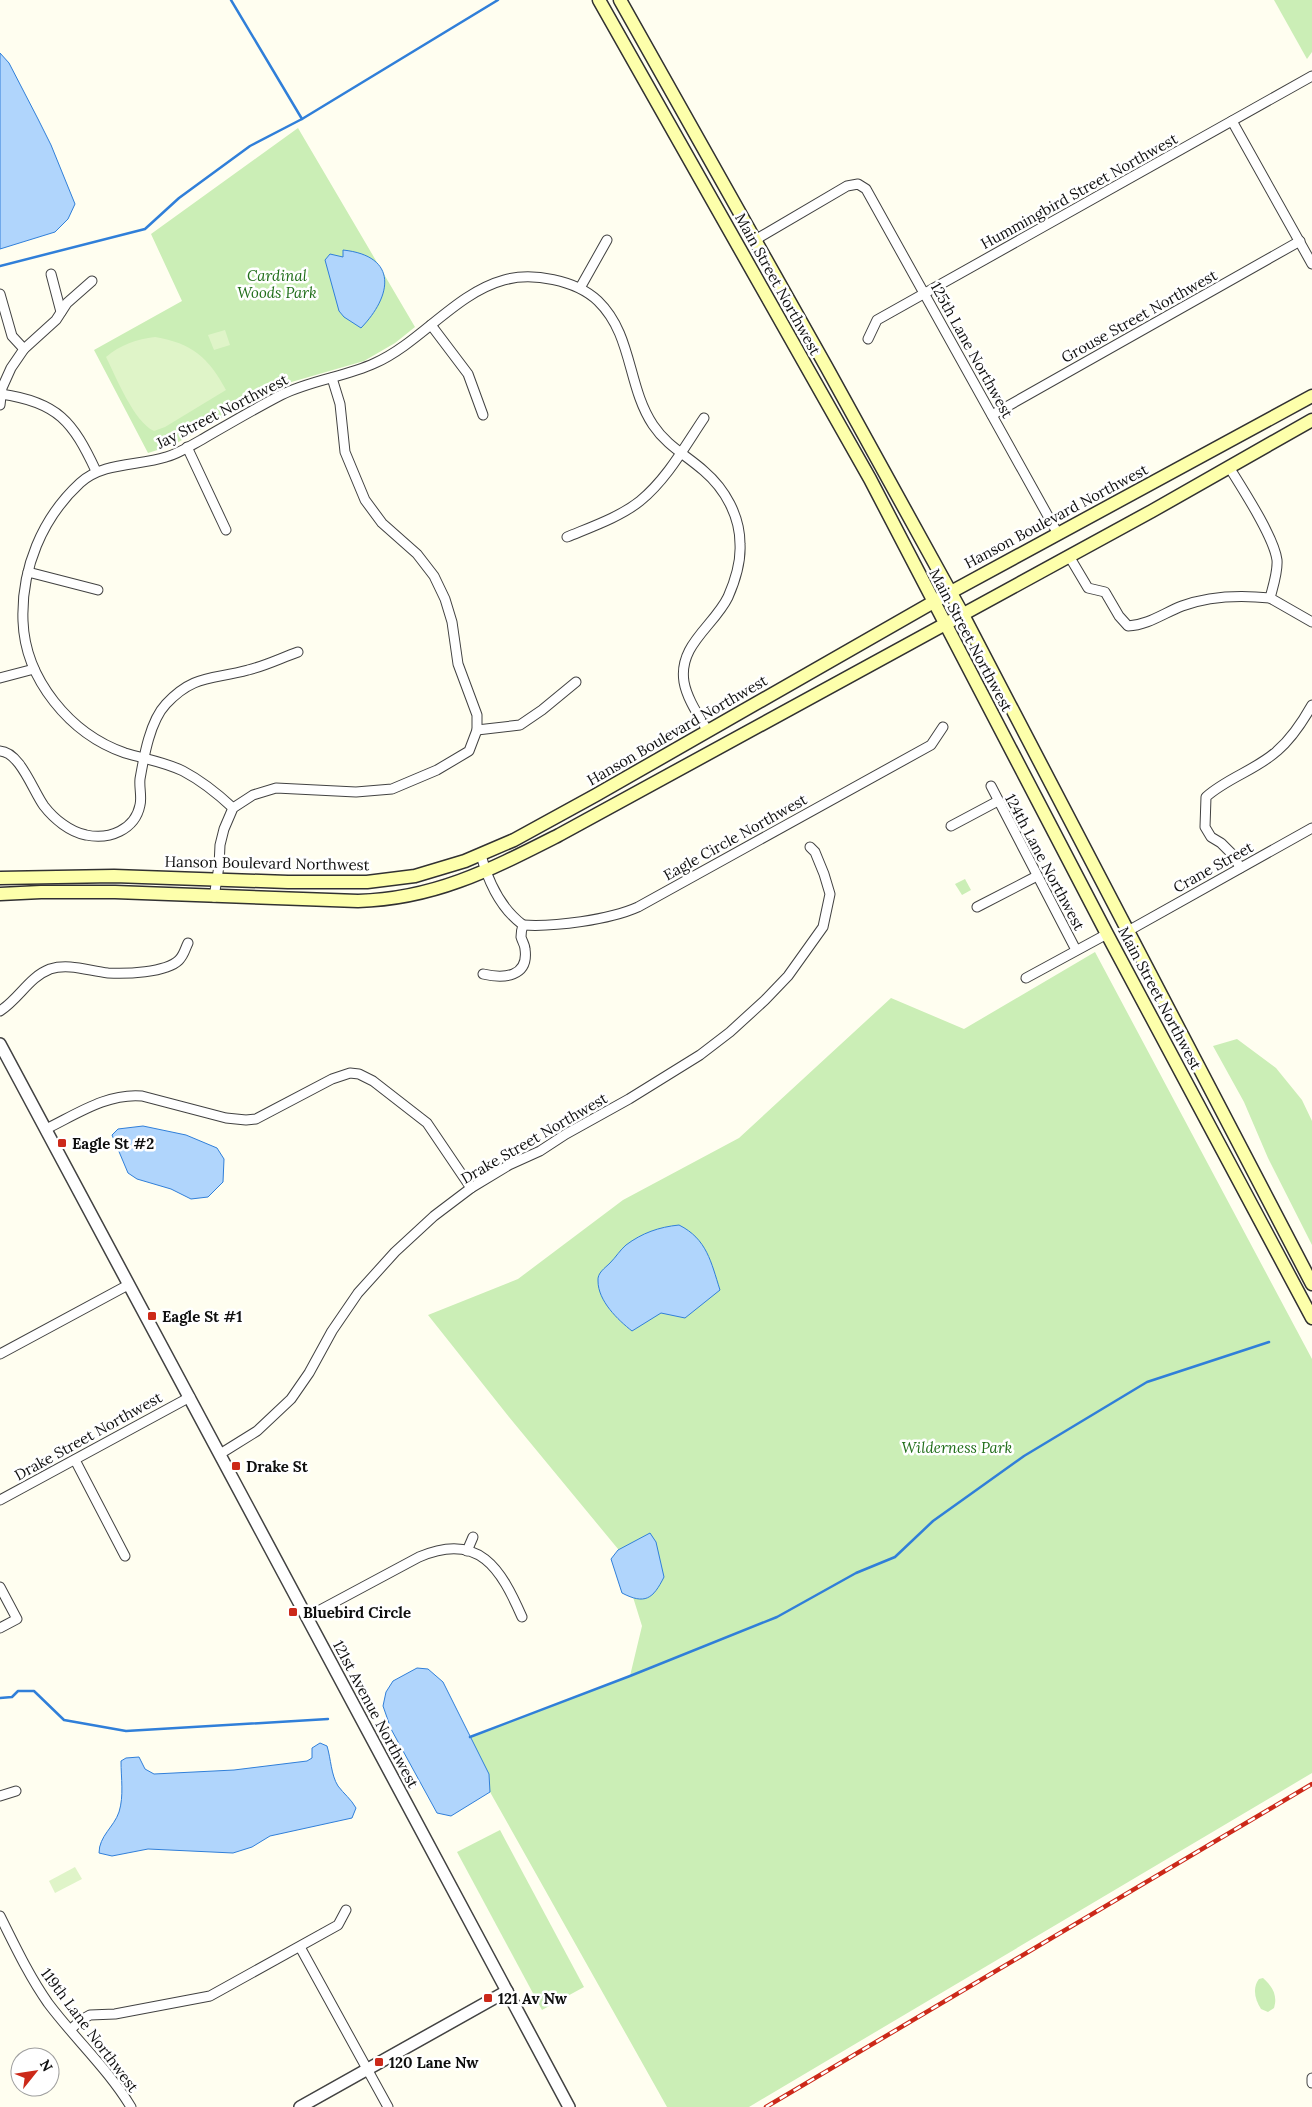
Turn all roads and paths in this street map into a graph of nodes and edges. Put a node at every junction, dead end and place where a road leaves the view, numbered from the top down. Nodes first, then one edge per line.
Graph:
1 (599, 0) edge
2 (620, 0) edge
3 (1312, 76) edge
4 (1232, 121) junction
5 (607, 240) dead end
6 (755, 240) junction
7 (1300, 241) junction
8 (1312, 264) edge
9 (50, 274) dead end
10 (92, 281) dead end
11 (580, 288) junction
12 (924, 293) junction
13 (0, 294) edge
14 (61, 312) junction
15 (431, 325) junction
16 (868, 338) dead end
17 (24, 349) junction
18 (332, 378) junction
19 (1, 394) junction
20 (1312, 396) edge
21 (0, 404) edge
22 (483, 415) dead end
23 (992, 415) junction
24 (704, 418) dead end
25 (1312, 420) edge
26 (187, 447) junction
27 (679, 454) junction
28 (1229, 466) junction
29 (96, 471) junction
30 (226, 530) dead end
31 (1058, 534) junction
32 (567, 538) dead end
33 (1069, 556) junction
34 (28, 572) junction
35 (98, 590) dead end
36 (951, 592) junction
37 (1270, 598) junction
38 (933, 602) junction
39 (962, 613) junction
40 (1312, 622) edge
41 (944, 624) junction
42 (298, 652) dead end
43 (34, 668) junction
44 (0, 678) edge
45 (576, 682) dead end
46 (1312, 705) edge
47 (943, 727) dead end
48 (477, 730) junction
49 (708, 730) junction
50 (0, 751) edge
51 (146, 757) junction
52 (991, 786) dead end
53 (998, 801) junction
54 (233, 808) junction
55 (951, 826) dead end
56 (1312, 828) edge
57 (810, 847) dead end
58 (481, 855) junction
59 (1240, 868) junction
60 (486, 871) junction
61 (1037, 876) junction
62 (0, 878) edge
63 (216, 880) junction
64 (0, 894) edge
65 (214, 897) junction
66 (977, 907) dead end
67 (523, 925) junction
68 (1128, 931) junction
69 (1107, 934) junction
70 (188, 943) dead end
71 (1076, 950) junction
72 (483, 974) dead end
73 (1026, 978) dead end
74 (0, 1011) edge
75 (0, 1044) edge
76 (46, 1129) junction
77 (472, 1188) junction
78 (128, 1284) junction
79 (1312, 1284) edge
80 (1308, 1305) edge
81 (1312, 1318) edge
82 (0, 1354) edge
83 (190, 1397) junction
84 (220, 1454) junction
85 (75, 1460) junction
86 (0, 1500) edge
87 (473, 1537) dead end
88 (467, 1550) junction
89 (125, 1556) dead end
90 (0, 1587) edge
91 (307, 1617) junction
92 (522, 1618) dead end
93 (0, 1628) edge
94 (16, 1791) dead end
95 (0, 1796) edge
96 (346, 1910) dead end
97 (0, 1916) edge
98 (300, 1947) junction
99 (507, 1991) junction
100 (71, 2030) junction
101 (368, 2068) junction
102 (1312, 2078) edge
103 (1312, 2083) edge
104 (132, 2107) edge
105 (300, 2107) edge
106 (388, 2107) edge
107 (569, 2107) edge

1 - 38 main road, Main Street Northwest
2 - 6 main road, Main Street Northwest
3 - 4 street, Hummingbird Street Northwest
4 - 7 street
4 - 12 street, Hummingbird Street Northwest
5 - 11 street
6 - 12 street, 125th Lane Northwest
6 - 36 main road, Main Street Northwest
7 - 8 street
7 - 23 street, Grouse Street Northwest
9 - 14 street
10 - 14 street
11 - 15 street, Jay Street Northwest
11 - 27 street, Jay Street Northwest
12 - 16 street, Hummingbird Street Northwest
12 - 23 street, 125th Lane Northwest
13 - 17 street
14 - 17 street
15 - 18 street, Jay Street Northwest
15 - 22 street
17 - 19 street
18 - 26 street, Jay Street Northwest
18 - 48 street
19 - 21 street
19 - 29 street
20 - 31 main road, Hanson Boulevard Northwest
23 - 31 street, 125th Lane Northwest
24 - 27 street
25 - 28 main road
26 - 29 street, Jay Street Northwest
26 - 30 street
27 - 32 street
27 - 49 street, Jay Street Northwest
28 - 33 main road
28 - 37 street
29 - 34 street, Jay Street Northwest
31 - 36 main road, Hanson Boulevard Northwest
33 - 37 street
33 - 39 main road
34 - 35 street
34 - 43 street, Jay Street Northwest
36 - 38 main road, Hanson Boulevard Northwest
36 - 39 main road, Main Street Northwest
37 - 40 street
38 - 41 main road, Main Street Northwest
38 - 49 main road, Hanson Boulevard Northwest
39 - 41 main road
39 - 68 main road, Main Street Northwest
41 - 60 main road
41 - 69 main road, Main Street Northwest
42 - 51 street
43 - 44 street
43 - 51 street, Jay Street Northwest
45 - 48 street
46 - 59 street
47 - 67 street, Eagle Circle Northwest
48 - 54 street
49 - 58 main road, Hanson Boulevard Northwest
50 - 51 street
51 - 54 street, Jay Street Northwest
52 - 53 street, 124th Lane Northwest
53 - 55 street
53 - 61 street, 124th Lane Northwest
54 - 63 street
56 - 59 street, Crane Street
57 - 77 street, Drake Street Northwest
58 - 60 street
58 - 63 main road, Hanson Boulevard Northwest
59 - 68 street, Crane Street
60 - 65 main road
60 - 67 street
61 - 66 street
61 - 71 street, 124th Lane Northwest
62 - 63 main road, Hanson Boulevard Northwest
63 - 65 street
64 - 65 main road
67 - 72 street
68 - 79 main road, Main Street Northwest
69 - 71 street
69 - 80 main road, Main Street Northwest
70 - 74 street
71 - 73 street
75 - 76 street, 121st Avenue Northwest
76 - 77 street
76 - 78 street, 121st Avenue Northwest
77 - 84 street, Drake Street Northwest
78 - 82 street
78 - 83 street, 121st Avenue Northwest
80 - 81 main road, Main Street Northwest
83 - 84 street, 121st Avenue Northwest
83 - 85 street, Drake Street Northwest
84 - 91 street, 121st Avenue Northwest
85 - 86 street, Drake Street Northwest
85 - 89 street
87 - 88 street
88 - 91 street
88 - 92 street
90 - 93 street
91 - 99 street, 121st Avenue Northwest
94 - 95 street
96 - 98 street
97 - 100 street, 119th Lane Northwest
98 - 100 street
98 - 101 street
99 - 101 street
99 - 107 street, 121st Avenue Northwest
100 - 104 street, 119th Lane Northwest
101 - 105 street
101 - 106 street
102 - 103 street

